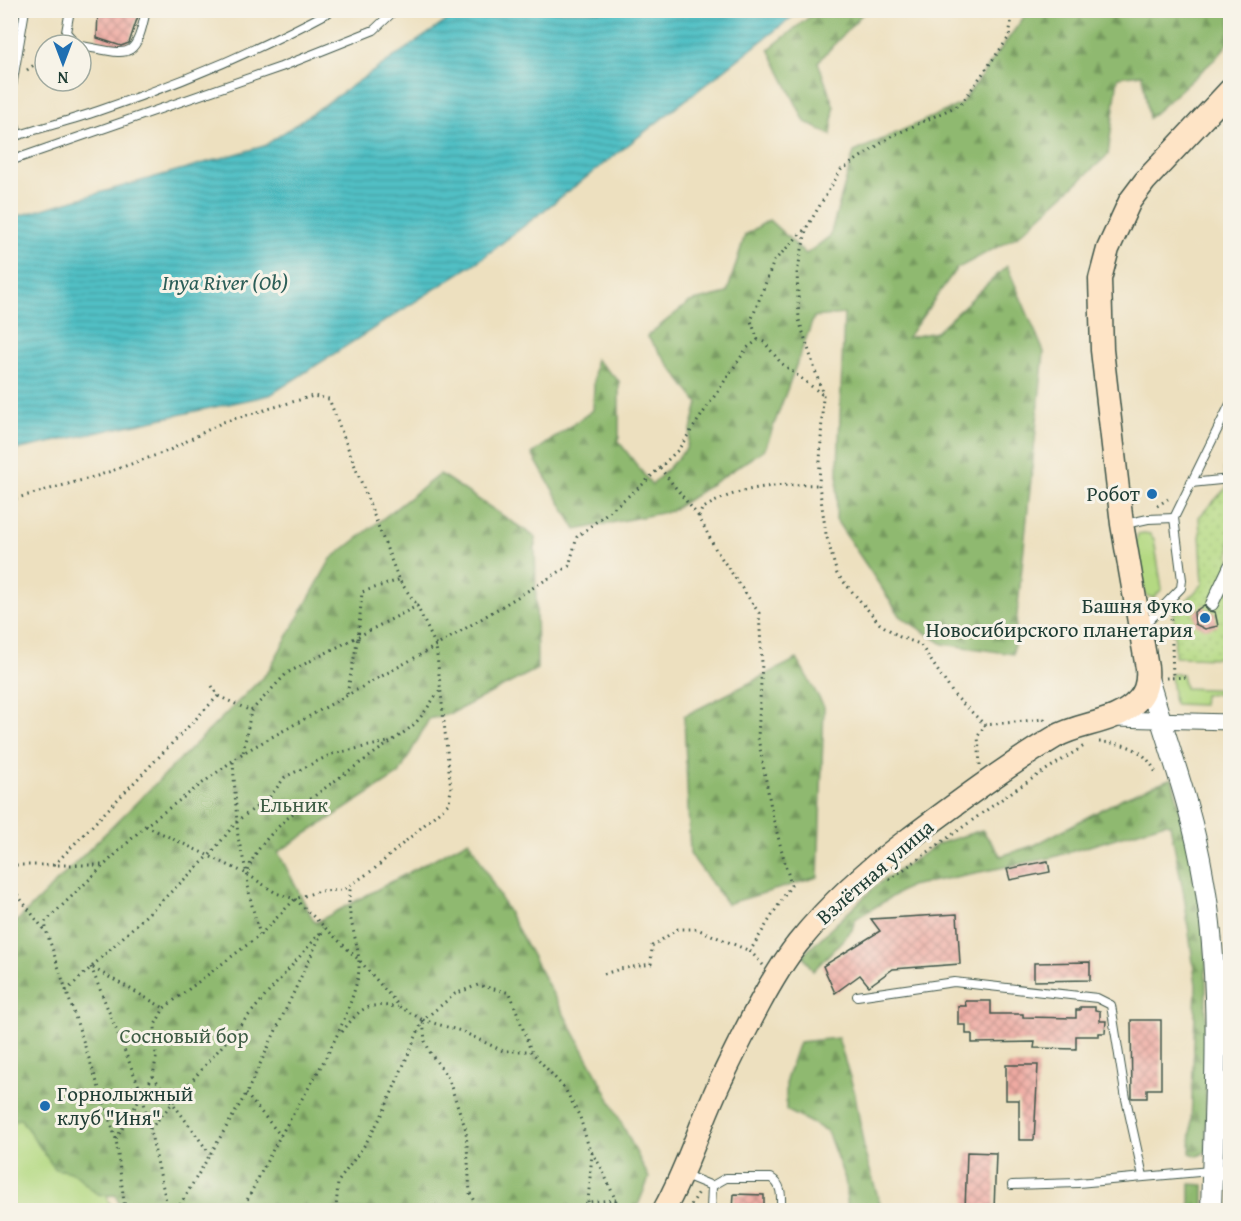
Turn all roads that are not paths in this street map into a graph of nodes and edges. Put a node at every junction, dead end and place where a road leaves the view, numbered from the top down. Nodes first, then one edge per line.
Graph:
1 (25, 10) edge
2 (70, 10) edge
3 (146, 10) edge
4 (333, 10) edge
5 (395, 10) edge
6 (67, 33) edge
7 (93, 47) edge
8 (1230, 90) edge
9 (10, 98) edge
10 (10, 109) edge
11 (14, 136) edge
12 (10, 161) edge
13 (1230, 404) edge
14 (1230, 479) edge
15 (1191, 483) junction
16 (1174, 518) junction
17 (1122, 524) junction
18 (1230, 566) edge
19 (1212, 604) dead end
20 (1140, 630) junction
21 (1155, 678) junction
22 (1110, 719) junction
23 (1160, 721) junction
24 (1230, 722) edge
25 (857, 996) dead end
26 (1223, 1010) edge
27 (1212, 1171) junction
28 (683, 1174) junction
29 (1143, 1176) junction
30 (708, 1184) junction
31 (1012, 1185) dead end
32 (664, 1210) edge
33 (711, 1210) edge
34 (781, 1210) edge
35 (1211, 1210) edge

1 - 9 lane
2 - 6 lane
3 - 7 lane
4 - 11 lane
5 - 12 lane
8 - 17 main road
10 - 11 lane
13 - 15 lane
14 - 15 lane
15 - 16 lane
16 - 17 lane
16 - 20 lane
17 - 20 main road
18 - 19 street
20 - 21 main road
21 - 22 main road
21 - 23 street
22 - 23 street, Взлётная улица
22 - 28 main road, Взлётная улица
23 - 24 street, Взлётная улица
23 - 26 street
25 - 29 lane
26 - 27 street
27 - 29 lane
27 - 35 street
28 - 30 lane
28 - 32 main road, Взлётная улица
29 - 31 lane
30 - 33 lane
30 - 34 lane

